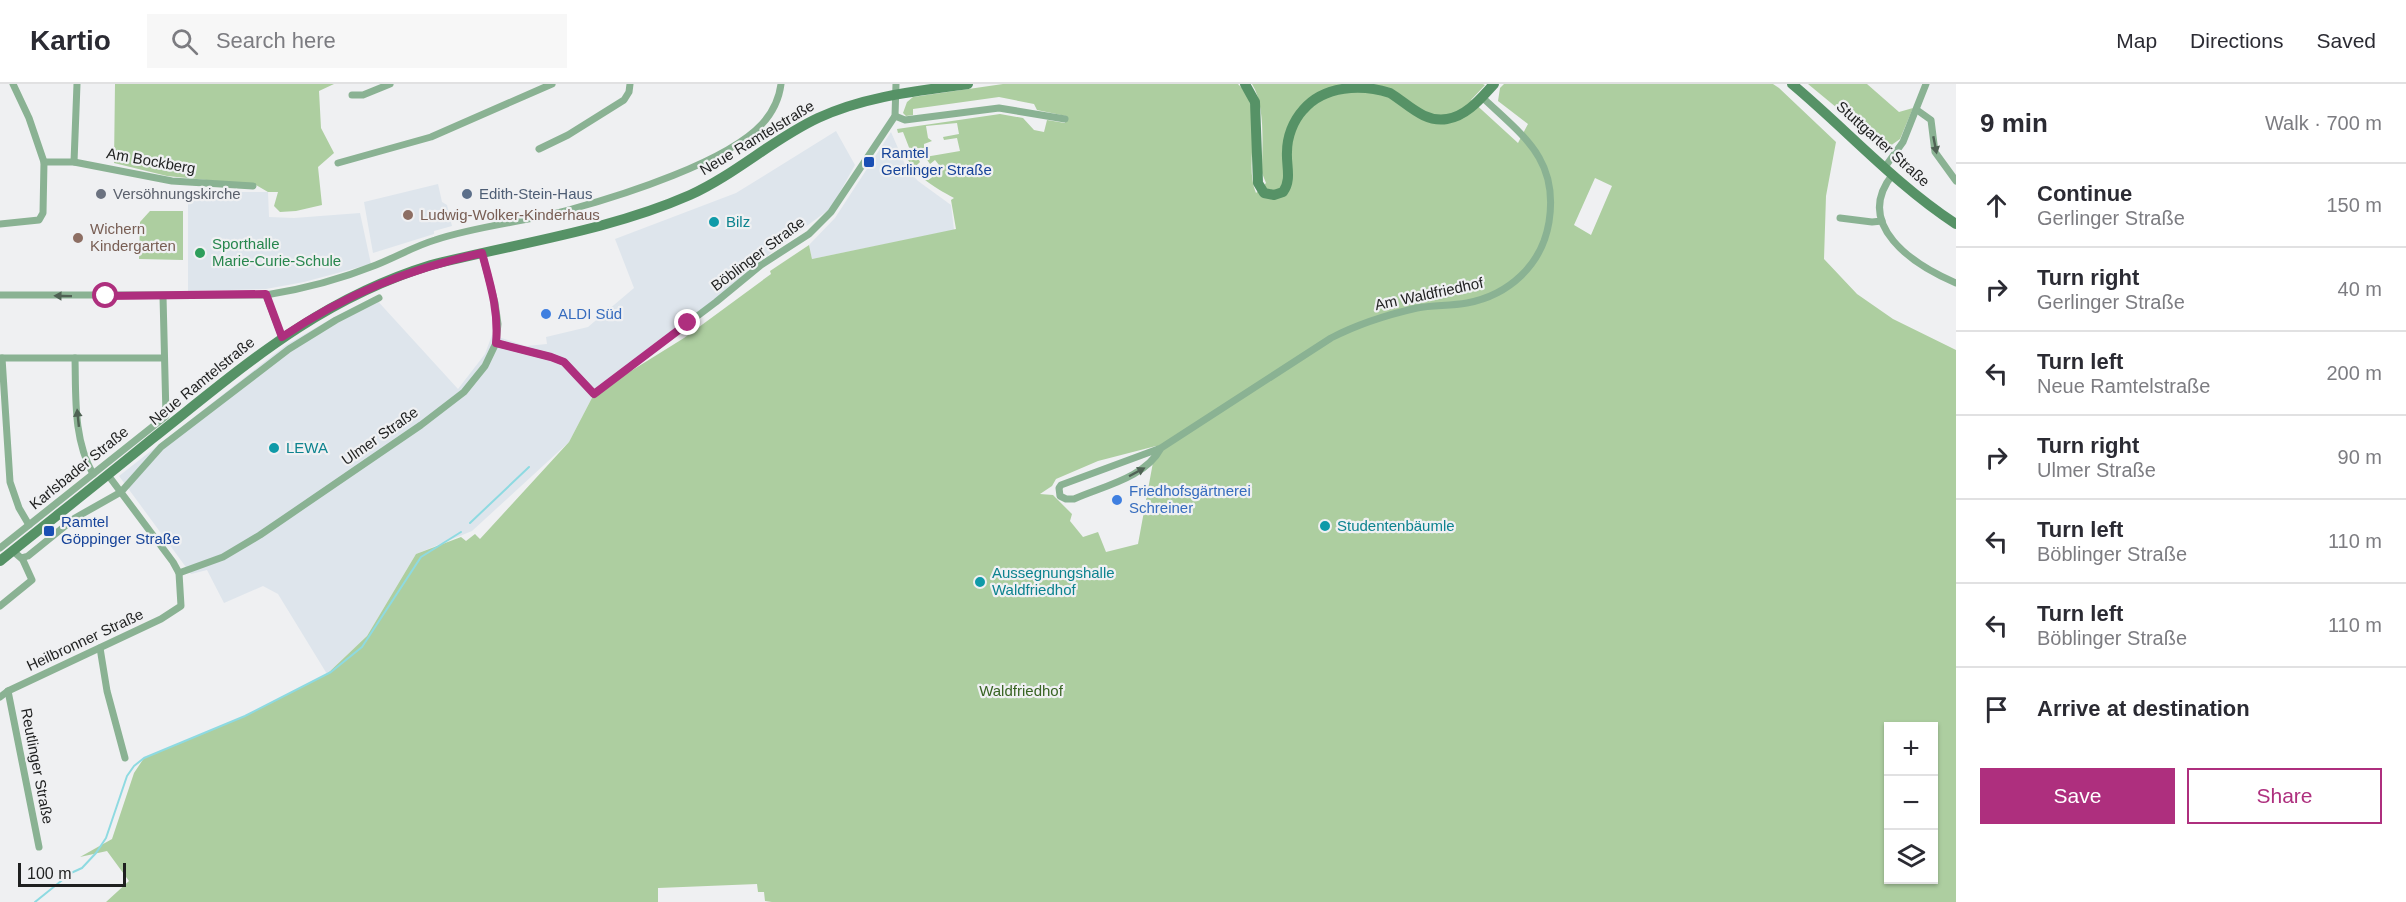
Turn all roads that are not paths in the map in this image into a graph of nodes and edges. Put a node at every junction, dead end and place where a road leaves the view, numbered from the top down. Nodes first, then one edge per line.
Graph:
1 (14, 84) edge
2 (77, 84) edge
3 (390, 84) edge
4 (552, 84) edge
5 (630, 84) edge
6 (781, 84) edge
7 (968, 84) edge
8 (1245, 84) edge
9 (1494, 84) edge
10 (1792, 84) edge
11 (1918, 84) edge
12 (1926, 84) edge
13 (896, 89) edge
14 (352, 95) dead end
15 (1482, 98) junction
16 (1922, 98) junction
17 (1917, 110) junction
18 (895, 116) junction
19 (1065, 119) dead end
20 (539, 149) dead end
21 (44, 162) junction
22 (74, 162) junction
23 (338, 163) dead end
24 (1889, 171) junction
25 (1956, 181) edge
26 (253, 186) dead end
27 (1840, 218) dead end
28 (1882, 221) junction
29 (0, 224) edge
30 (1956, 224) edge
31 (482, 253) junction
32 (1956, 283) edge
33 (266, 294) junction
34 (0, 295) edge
35 (163, 296) junction
36 (379, 298) dead end
37 (282, 337) junction
38 (496, 343) junction
39 (1, 358) edge
40 (75, 358) junction
41 (164, 358) junction
42 (1161, 448) junction
43 (93, 474) junction
44 (108, 475) junction
45 (121, 492) junction
46 (29, 525) junction
47 (0, 548) edge
48 (13, 551) junction
49 (22, 558) junction
50 (0, 561) edge
51 (179, 573) junction
52 (0, 606) edge
53 (100, 648) junction
54 (8, 691) junction
55 (0, 697) edge
56 (125, 758) dead end
57 (39, 847) dead end

1 - 21 street
2 - 22 street
3 - 14 street
4 - 23 street
5 - 20 street
6 - 33 street
7 - 13 main road, Neue Ramtelstraße
8 - 15 main road
9 - 15 main road
10 - 24 main road, Stuttgarter Straße
11 - 16 street
12 - 16 street
13 - 18 street
13 - 31 main road, Neue Ramtelstraße
15 - 42 street, Am Waldfriedhof
16 - 17 street
17 - 24 street
17 -> 25 street
18 - 19 street
18 - 38 street, Böblinger Straße
21 - 22 street, Am Bockberg
21 - 29 street
22 - 26 street, Am Bockberg
24 - 28 street
24 - 30 main road, Stuttgarter Straße
27 - 28 street
28 - 32 street
31 - 37 main road, Neue Ramtelstraße
31 - 38 street, Ulmer Straße
33 - 35 street
33 - 37 street
35 -> 34 street
35 - 41 street, Karlsbader Straße
36 - 45 street, Neue Ramtelstraße
37 - 44 main road, Neue Ramtelstraße
38 - 51 street, Ulmer Straße
39 - 40 street
39 - 46 street
40 - 41 street
43 -> 40 street
41 - 43 street, Karlsbader Straße
42 -> 42 street, Am Waldfriedhof
43 - 46 street, Karlsbader Straße
44 - 45 street
44 - 48 main road, Neue Ramtelstraße
45 - 49 street, Neue Ramtelstraße
45 - 51 street
46 - 47 street, Karlsbader Straße
48 - 49 street
48 - 50 main road, Neue Ramtelstraße
49 - 52 street
51 - 53 street, Heilbronner Straße
53 - 54 street, Heilbronner Straße
53 - 56 street
54 - 55 street, Heilbronner Straße
54 - 57 street, Reutlinger Straße

